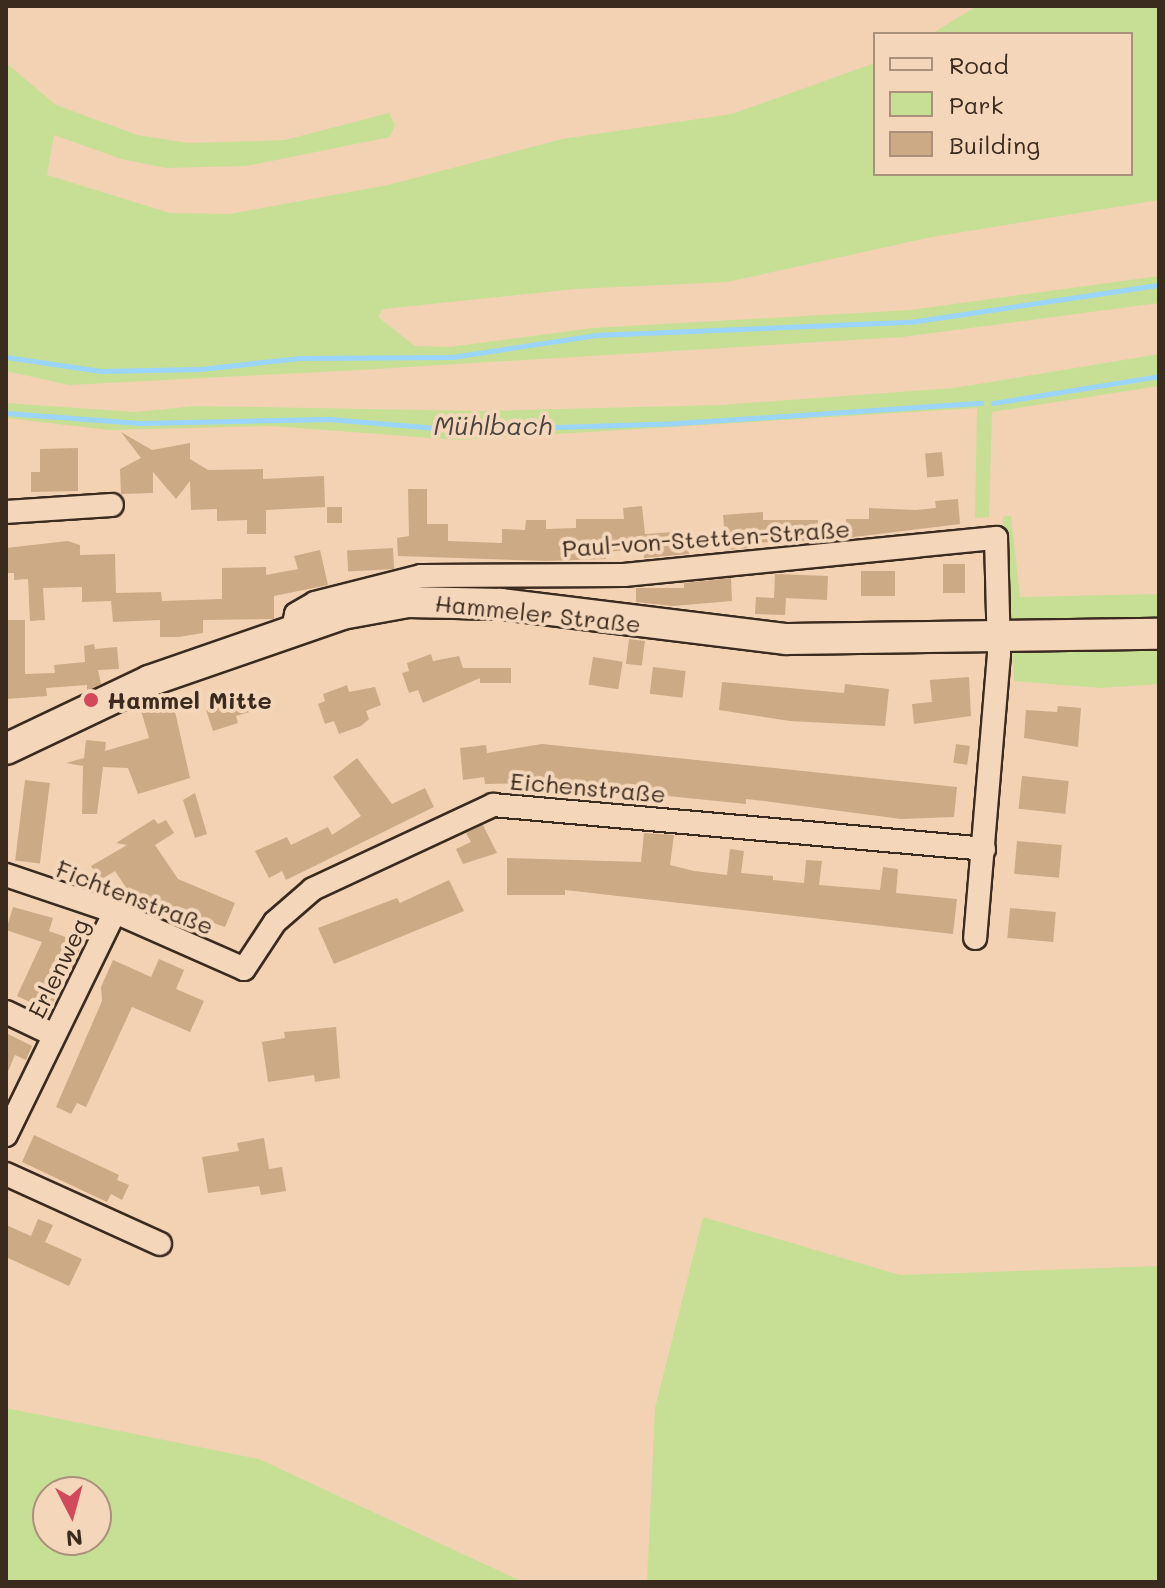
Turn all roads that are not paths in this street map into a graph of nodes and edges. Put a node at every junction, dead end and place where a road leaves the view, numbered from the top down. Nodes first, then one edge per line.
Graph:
1 (112, 505) dead end
2 (6, 512) edge
3 (292, 632) junction
4 (1159, 634) edge
5 (1000, 639) junction
6 (6, 749) edge
7 (984, 849) junction
8 (6, 875) edge
9 (115, 912) junction
10 (975, 938) dead end
11 (244, 969) joint
12 (6, 1012) edge
13 (54, 1035) junction
14 (6, 1135) edge
15 (6, 1174) edge
16 (160, 1244) dead end

1 - 2 street
3 - 5 main road, Hammeler Straße
3 - 5 street, Paul-von-Stetten-Straße
3 - 6 main road, Hammeler Straße
4 - 5 main road, Hammeler Straße
5 - 7 street
7 - 10 street
7 - 11 street, Eichenstraße
8 - 9 street, Fichtenstraße
9 - 11 street, Fichtenstraße
9 - 13 street, Erlenweg
12 - 13 street
13 - 14 street, Erlenweg
15 - 16 street

